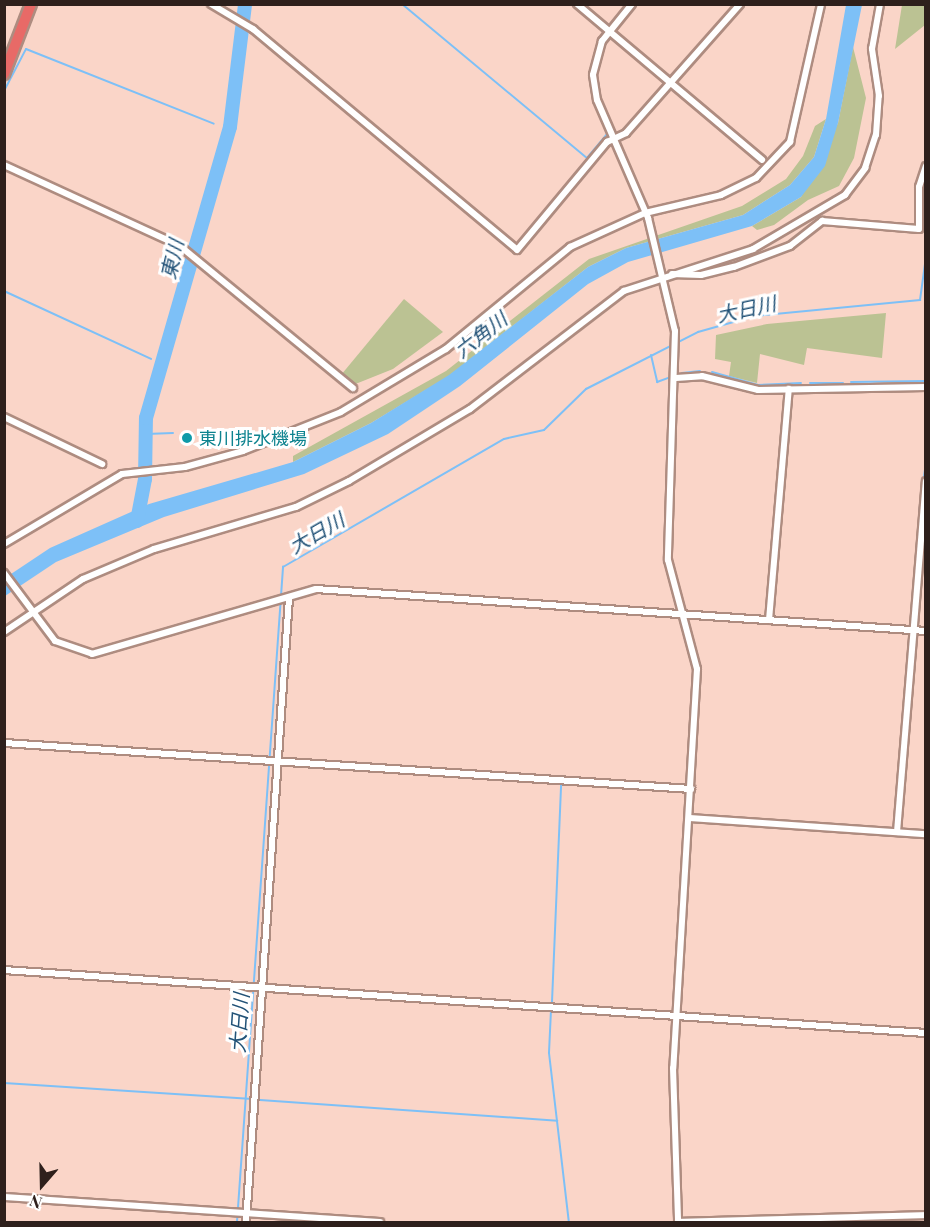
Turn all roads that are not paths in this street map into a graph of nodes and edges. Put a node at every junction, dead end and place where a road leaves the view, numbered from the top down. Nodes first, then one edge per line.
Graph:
1 (31, 4) edge
2 (211, 4) edge
3 (577, 4) edge
4 (632, 4) edge
5 (740, 4) edge
6 (821, 4) edge
7 (880, 4) edge
8 (609, 31) junction
9 (4, 74) edge
10 (669, 81) junction
11 (617, 138) junction
12 (762, 160) dead end
13 (4, 165) edge
14 (926, 166) edge
15 (646, 215) junction
16 (667, 274) junction
17 (676, 378) junction
18 (926, 387) edge
19 (353, 388) dead end
20 (789, 389) junction
21 (4, 417) edge
22 (102, 464) dead end
23 (926, 481) edge
24 (4, 544) edge
25 (4, 573) edge
26 (289, 598) junction
27 (32, 611) junction
28 (683, 615) junction
29 (769, 620) junction
30 (911, 630) junction
31 (926, 631) edge
32 (4, 633) edge
33 (4, 743) edge
34 (278, 762) junction
35 (691, 789) junction
36 (689, 818) junction
37 (897, 832) junction
38 (926, 834) edge
39 (4, 970) edge
40 (262, 987) junction
41 (676, 1015) junction
42 (926, 1033) edge
43 (4, 1197) edge
44 (247, 1214) junction
45 (926, 1215) edge
46 (246, 1222) edge
47 (380, 1222) edge
48 (678, 1222) edge

1 - 9 highway
2 - 11 street
3 - 8 street
4 - 8 street
5 - 10 street
6 - 15 street
7 - 16 street
8 - 10 street
8 - 11 street
10 - 11 street
10 - 12 street
11 - 15 street
13 - 19 street
14 - 16 street
15 - 16 street
15 - 24 street
16 - 17 street
16 - 27 street
17 - 20 street
17 - 28 street
18 - 20 street
20 - 29 street
21 - 22 street
23 - 30 street
25 - 27 street
26 - 27 street
26 - 28 street
26 - 34 street
27 - 32 street
28 - 29 street
28 - 35 street
29 - 30 street
30 - 31 street
30 - 37 street
33 - 34 street
34 - 35 street
34 - 40 street
35 - 36 street
36 - 37 street
36 - 41 street
37 - 38 street
39 - 40 street
40 - 41 street
40 - 44 street
41 - 42 street
41 - 48 street
43 - 44 street
44 - 46 street
44 - 47 street
45 - 48 street

